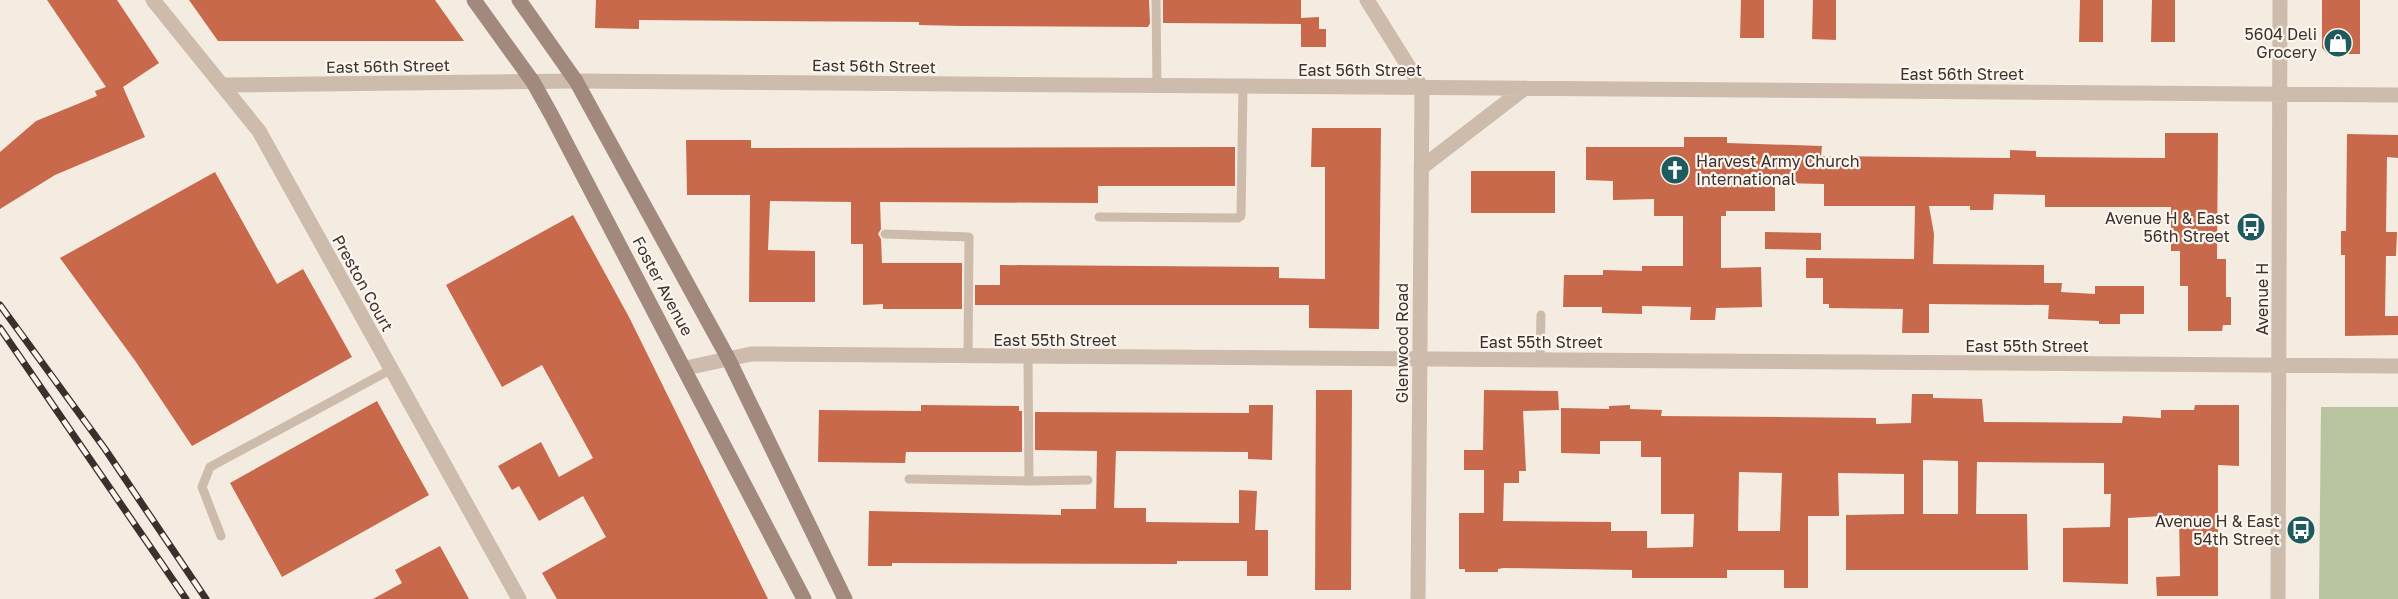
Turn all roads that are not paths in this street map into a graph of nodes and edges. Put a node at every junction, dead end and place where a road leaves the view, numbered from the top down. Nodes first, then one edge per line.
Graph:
1 (153, 0) edge
2 (474, 0) edge
3 (519, 0) edge
4 (1156, 0) edge
5 (1367, 0) edge
6 (2280, 0) edge
7 (576, 81) junction
8 (533, 82) junction
9 (223, 85) junction
10 (1156, 87) junction
11 (1243, 87) junction
12 (1422, 87) junction
13 (1525, 88) junction
14 (2280, 94) junction
15 (2398, 95) edge
16 (1421, 168) junction
17 (1099, 217) dead end
18 (885, 234) dead end
19 (1541, 315) dead end
20 (968, 357) junction
21 (728, 358) junction
22 (1028, 358) junction
23 (1419, 360) junction
24 (1540, 360) junction
25 (2280, 366) junction
26 (2398, 366) edge
27 (686, 368) junction
28 (390, 370) junction
29 (909, 480) dead end
30 (1088, 480) dead end
31 (1029, 481) junction
32 (221, 536) dead end
33 (519, 599) edge
34 (804, 599) edge
35 (845, 599) edge
36 (1418, 599) edge
37 (2278, 599) edge

1 - 9 street, Preston Court
2 - 8 main road, Foster Avenue
3 - 7 main road, Foster Avenue
4 - 10 lane
5 - 12 street
6 - 14 street, Avenue H
7 - 8 street, East 56th Street
7 - 10 street, East 56th Street
7 - 21 main road, Foster Avenue
8 - 9 street, East 56th Street
8 - 27 main road, Foster Avenue
9 - 28 street, Preston Court
10 - 11 street, East 56th Street
11 - 12 street, East 56th Street
11 - 17 lane
12 - 13 street, East 56th Street
12 - 16 street, Glenwood Road
13 - 14 street, East 56th Street
13 - 16 street
14 - 15 street, East 56th Street
14 - 25 street, Avenue H
16 - 23 street, Glenwood Road
18 - 20 lane
19 - 24 lane
20 - 21 street, East 55th Street
20 - 22 street, East 55th Street
21 - 27 street, East 55th Street
21 - 35 main road, Foster Avenue
22 - 23 street, East 55th Street
22 - 31 lane
23 - 24 street, East 55th Street
23 - 36 street, Glenwood Road
24 - 25 street, East 55th Street
25 - 26 street, East 55th Street
25 - 37 street, Avenue H
27 - 34 main road, Foster Avenue
28 - 32 lane
28 - 33 street, Preston Court
29 - 31 lane
30 - 31 lane

